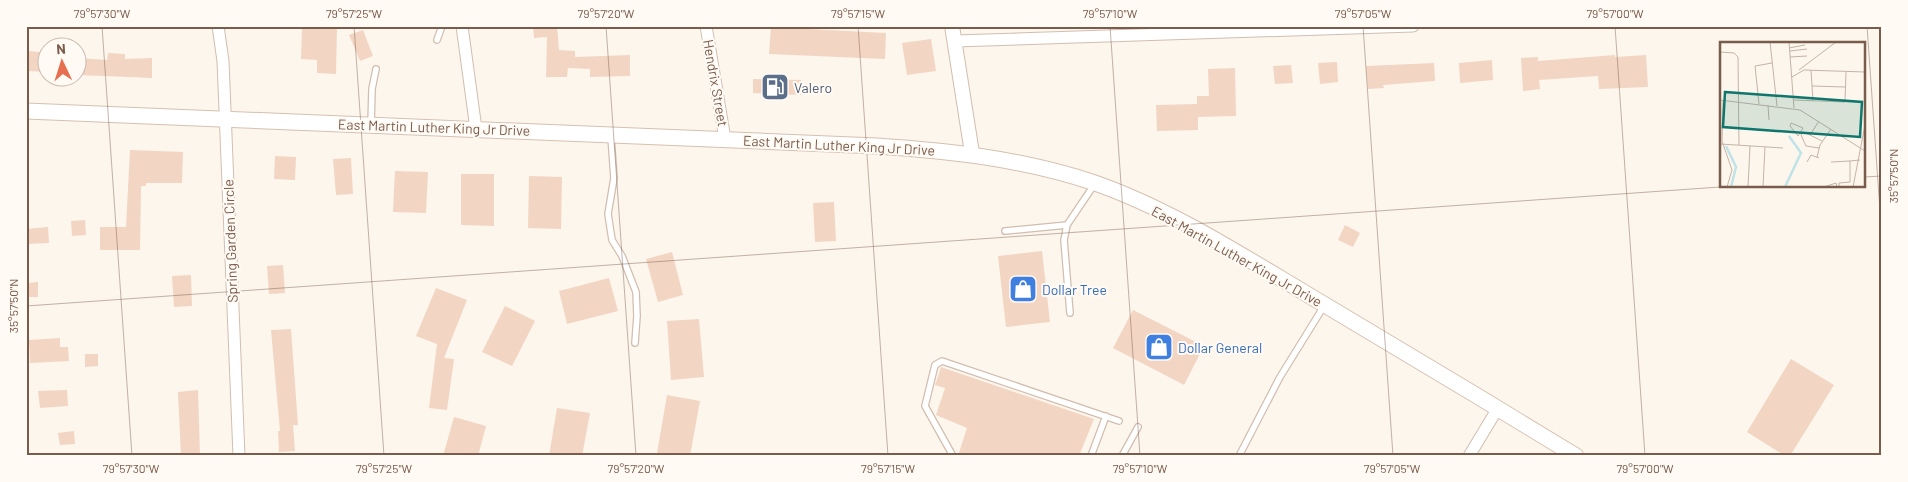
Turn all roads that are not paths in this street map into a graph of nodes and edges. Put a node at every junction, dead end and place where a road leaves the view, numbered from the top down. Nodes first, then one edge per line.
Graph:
1 (218, 26) edge
2 (442, 26) edge
3 (462, 26) edge
4 (706, 26) edge
5 (952, 26) edge
6 (1414, 26) edge
7 (1218, 29) edge
8 (437, 40) dead end
9 (955, 41) junction
10 (376, 69) dead end
11 (26, 111) edge
12 (225, 119) junction
13 (371, 125) junction
14 (476, 129) junction
15 (611, 134) junction
16 (725, 139) junction
17 (972, 153) junction
18 (1095, 183) junction
19 (1067, 225) junction
20 (1005, 231) dead end
21 (1325, 305) junction
22 (1070, 313) dead end
23 (635, 343) dead end
24 (1498, 408) junction
25 (1106, 416) junction
26 (1119, 421) dead end
27 (1138, 427) dead end
28 (239, 456) edge
29 (953, 456) edge
30 (1091, 456) edge
31 (1122, 456) edge
32 (1239, 456) edge
33 (1469, 456) edge
34 (1576, 456) edge

1 - 12 street, Spring Garden Circle
2 - 8 lane
3 - 14 street
4 - 16 street, Hendrix Street
5 - 9 street
6 - 7 street
7 - 9 street
9 - 17 street
10 - 13 lane
11 - 12 main road, East Martin Luther King Jr Drive
12 - 13 main road, East Martin Luther King Jr Drive
12 - 28 street, Spring Garden Circle
13 - 14 main road, East Martin Luther King Jr Drive
14 - 15 main road, East Martin Luther King Jr Drive
15 - 16 main road, East Martin Luther King Jr Drive
15 - 23 lane
16 - 17 main road, East Martin Luther King Jr Drive
17 - 18 main road, East Martin Luther King Jr Drive
18 - 19 lane
18 - 21 main road, East Martin Luther King Jr Drive
19 - 20 lane
19 - 22 lane
21 - 24 main road, East Martin Luther King Jr Drive
21 - 32 lane
24 - 33 street
24 - 34 main road, East Martin Luther King Jr Drive
25 - 26 lane
25 - 29 lane
25 - 30 lane
27 - 31 lane

